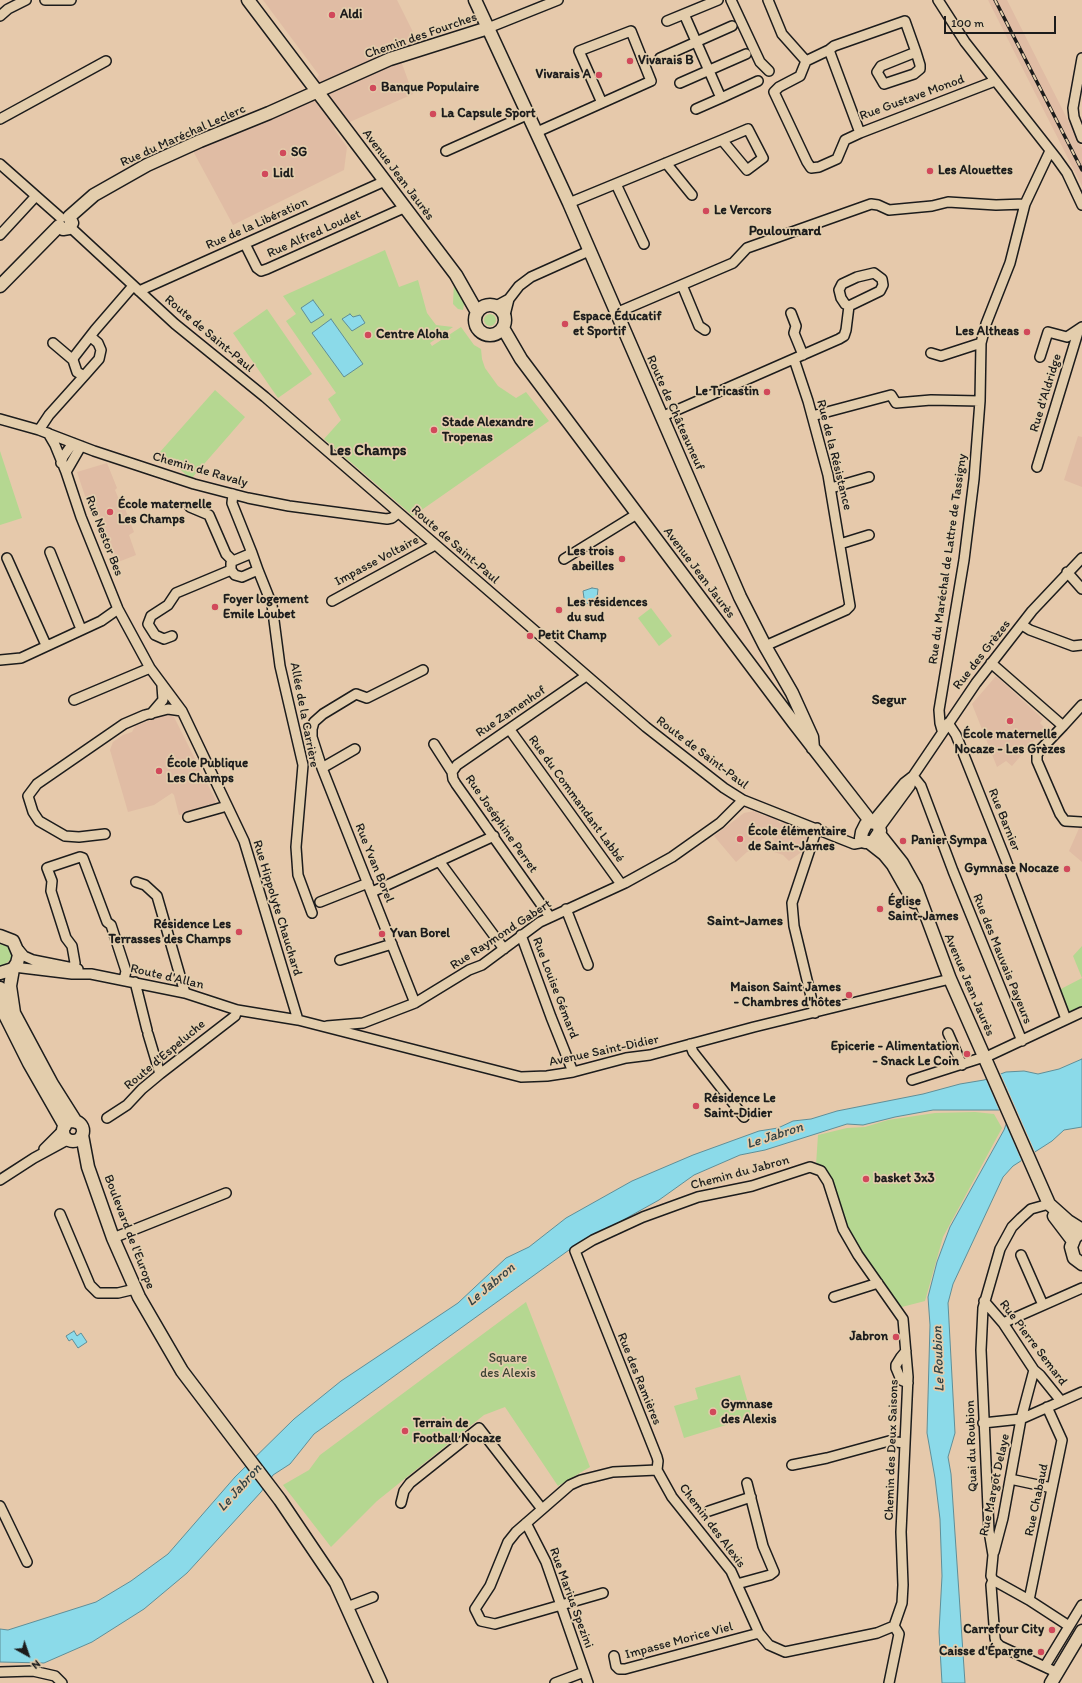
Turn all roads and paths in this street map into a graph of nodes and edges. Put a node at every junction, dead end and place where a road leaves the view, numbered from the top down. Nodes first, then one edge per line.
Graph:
1 (26, 0) edge
2 (45, 0) edge
3 (71, 0) edge
4 (248, 0) edge
5 (474, 0) edge
6 (558, 0) edge
7 (718, 0) edge
8 (731, 0) edge
9 (768, 0) edge
10 (938, 0) edge
11 (684, 14) junction
12 (0, 16) edge
13 (668, 21) dead end
14 (732, 26) dead end
15 (488, 28) junction
16 (697, 42) junction
17 (829, 50) junction
18 (916, 52) junction
19 (746, 54) dead end
20 (660, 58) dead end
21 (1082, 58) edge
22 (806, 60) junction
23 (106, 61) dead end
24 (709, 70) junction
25 (769, 71) dead end
26 (758, 81) dead end
27 (995, 81) junction
28 (680, 83) dead end
29 (317, 92) junction
30 (721, 98) junction
31 (602, 103) junction
32 (696, 109) dead end
33 (529, 114) junction
34 (0, 119) edge
35 (537, 132) junction
36 (860, 133) junction
37 (1082, 138) edge
38 (722, 140) junction
39 (446, 151) dead end
40 (1050, 151) junction
41 (666, 163) junction
42 (0, 164) edge
43 (385, 181) junction
44 (616, 184) junction
45 (692, 195) dead end
46 (36, 196) junction
47 (569, 203) junction
48 (1026, 204) junction
49 (1082, 205) edge
50 (406, 207) junction
51 (65, 222) junction
52 (0, 235) edge
53 (245, 244) junction
54 (644, 244) dead end
55 (589, 251) junction
56 (682, 285) junction
57 (0, 286) edge
58 (136, 289) junction
59 (509, 299) junction
60 (849, 306) junction
61 (486, 308) junction
62 (616, 313) junction
63 (791, 313) dead end
64 (505, 315) junction
65 (1081, 328) edge
66 (705, 330) dead end
67 (498, 331) junction
68 (91, 337) junction
69 (53, 343) dead end
70 (981, 343) junction
71 (931, 353) dead end
72 (803, 355) junction
73 (1040, 357) dead end
74 (794, 359) junction
75 (73, 360) junction
76 (84, 376) junction
77 (980, 401) junction
78 (812, 416) junction
79 (662, 417) junction
80 (0, 419) edge
81 (38, 430) junction
82 (48, 434) junction
83 (77, 444) junction
84 (64, 467) junction
85 (1037, 467) dead end
86 (870, 477) dead end
87 (831, 488) junction
88 (233, 494) junction
89 (190, 507) dead end
90 (398, 512) junction
91 (637, 514) junction
92 (869, 535) dead end
93 (840, 544) junction
94 (435, 545) junction
95 (50, 552) dead end
96 (252, 553) junction
97 (7, 558) dead end
98 (1082, 558) edge
99 (564, 559) dead end
100 (232, 565) junction
101 (258, 570) junction
102 (1068, 572) junction
103 (1082, 589) edge
104 (332, 601) dead end
105 (118, 609) junction
106 (1022, 624) junction
107 (81, 629) junction
108 (172, 636) dead end
109 (46, 645) junction
110 (1082, 645) edge
111 (765, 646) junction
112 (0, 660) edge
113 (991, 663) junction
114 (150, 668) junction
115 (423, 670) dead end
116 (586, 676) junction
117 (160, 681) junction
118 (74, 700) dead end
119 (1082, 705) edge
120 (182, 711) junction
121 (151, 714) junction
122 (948, 723) junction
123 (1062, 726) junction
124 (510, 730) junction
125 (942, 730) junction
126 (434, 744) dead end
127 (813, 748) junction
128 (355, 749) dead end
129 (322, 768) junction
130 (452, 772) junction
131 (913, 776) junction
132 (743, 800) junction
133 (227, 806) junction
134 (188, 817) dead end
135 (1082, 822) edge
136 (817, 828) junction
137 (870, 831) junction
138 (105, 834) dead end
139 (494, 836) junction
140 (439, 861) junction
141 (136, 882) dead end
142 (621, 884) junction
143 (370, 887) junction
144 (320, 902) dead end
145 (566, 908) junction
146 (312, 913) dead end
147 (550, 917) junction
148 (1, 934) edge
149 (521, 935) junction
150 (392, 944) junction
151 (504, 949) junction
152 (19, 950) junction
153 (340, 960) dead end
154 (588, 965) dead end
155 (14, 968) junction
156 (73, 971) junction
157 (0, 973) edge
158 (950, 979) junction
159 (124, 980) junction
160 (135, 982) junction
161 (0, 988) edge
162 (185, 993) junction
163 (415, 1003) junction
164 (237, 1010) junction
165 (1082, 1012) edge
166 (815, 1013) junction
167 (298, 1020) junction
168 (1066, 1020) junction
169 (363, 1023) junction
170 (322, 1027) junction
171 (348, 1033) junction
172 (948, 1033) dead end
173 (1022, 1041) junction
174 (690, 1044) junction
175 (986, 1061) junction
176 (962, 1065) junction
177 (573, 1072) junction
178 (160, 1074) junction
179 (912, 1080) dead end
180 (744, 1117) dead end
181 (107, 1118) dead end
182 (71, 1132) junction
183 (0, 1180) edge
184 (226, 1193) dead end
185 (1051, 1205) junction
186 (60, 1214) dead end
187 (1082, 1231) edge
188 (113, 1238) junction
189 (1072, 1241) junction
190 (1021, 1255) dead end
191 (1082, 1264) edge
192 (878, 1282) junction
193 (1082, 1288) edge
194 (135, 1289) junction
195 (834, 1297) dead end
196 (593, 1298) joint
197 (984, 1301) junction
198 (1043, 1305) junction
199 (1003, 1323) junction
200 (1034, 1370) junction
201 (1082, 1392) edge
202 (1061, 1401) junction
203 (1047, 1407) junction
204 (1021, 1419) junction
205 (984, 1423) junction
206 (904, 1443) junction
207 (792, 1465) dead end
208 (657, 1470) junction
209 (1010, 1479) junction
210 (747, 1483) dead end
211 (1052, 1488) junction
212 (751, 1497) junction
213 (401, 1503) dead end
214 (0, 1506) edge
215 (542, 1509) junction
216 (709, 1511) dead end
217 (526, 1523) junction
218 (993, 1555) junction
219 (28, 1562) dead end
220 (993, 1580) junction
221 (737, 1584) junction
222 (603, 1593) dead end
223 (373, 1597) dead end
224 (1029, 1600) junction
225 (560, 1605) junction
226 (1082, 1605) edge
227 (347, 1607) junction
228 (894, 1626) junction
229 (1069, 1626) junction
230 (1082, 1631) edge
231 (759, 1633) junction
232 (614, 1656) dead end
233 (1045, 1666) junction
234 (0, 1672) edge
235 (584, 1672) junction
236 (1055, 1678) edge
237 (62, 1683) edge
238 (381, 1683) edge
239 (555, 1683) edge
240 (588, 1683) edge
241 (888, 1683) edge

1 - 12 street
2 - 3 street
4 - 29 main road, Avenue Jean Jaurès
5 - 15 main road, Route de Châteauneuf
6 - 15 street, Chemin des Fourches
7 - 11 street
8 - 25 street
9 - 22 street
10 - 27 street
11 - 13 street
11 - 16 street
14 - 16 street
15 - 29 main road, Chemin des Fourches
15 - 33 main road, Route de Châteauneuf
16 - 20 street
16 - 24 street
17 - 18 street
17 - 22 street
17 - 36 street, Rue Gustave Monod
18 - 18 street
19 - 24 street
21 - 37 street
22 - 36 street
23 - 34 street
24 - 28 street
24 - 30 street
26 - 30 street
27 - 36 street, Rue Gustave Monod
27 - 40 street
29 - 43 main road, Avenue Jean Jaurès
29 - 51 main road, Rue du Maréchal Leclerc
30 - 32 street
31 - 31 street
31 - 35 street
33 - 35 main road, Route de Châteauneuf
33 - 39 street
35 - 47 main road, Route de Châteauneuf
38 - 38 street
38 - 41 street
40 - 48 street, Rue du Maréchal de Lattre de Tassigny
40 - 49 street
41 - 44 street
41 - 45 street
42 - 46 street, Route de Saint-Paul
43 - 50 main road, Avenue Jean Jaurès
43 - 53 street, Rue de la Libération
44 - 47 street
44 - 54 street
46 - 51 street, Route de Saint-Paul
46 - 52 street
47 - 55 main road, Route de Châteauneuf
48 - 56 street
48 - 70 street, Rue du Maréchal de Lattre de Tassigny
50 - 53 street, Rue Alfred Loudet
50 - 61 main road, Avenue Jean Jaurès
51 - 57 main road, Rue du Maréchal Leclerc
51 - 58 street, Route de Saint-Paul
53 - 58 street, Rue de la Libération
55 - 59 street
55 - 62 main road, Route de Châteauneuf
56 - 62 street
56 - 66 street
58 - 68 street
58 - 90 street, Route de Saint-Paul
59 - 61 street
59 - 64 street
60 - 60 street
60 - 72 street
61 - 64 main road
61 - 67 main road
62 - 79 main road, Route de Châteauneuf
63 - 72 street
64 - 67 main road
65 - 73 street
65 - 85 street, Rue d'Aldridge
67 - 91 main road, Avenue Jean Jaurès
68 - 75 street
68 - 76 street
69 - 75 street
70 - 71 street
70 - 77 street, Rue du Maréchal de Lattre de Tassigny
72 - 74 street
74 - 78 street, Rue de la Résistance
74 - 79 street
75 - 76 street
76 - 81 street
77 - 78 street
77 - 125 street, Rue du Maréchal de Lattre de Tassigny
78 - 87 street, Rue de la Résistance
79 - 111 main road, Route de Châteauneuf
80 - 81 street, Chemin de Ravaly
81 - 82 street, Chemin de Ravaly
82 - 83 street, Chemin de Ravaly
82 - 84 street, Rue Nestor Bes
83 - 84 street
83 - 88 street, Chemin de Ravaly
84 - 105 street, Rue Nestor Bes
86 - 87 street
87 - 93 street, Rue de la Résistance
88 - 90 street, Chemin de Ravaly
88 - 96 street, Allée de la Carrière
89 - 100 street
90 - 94 street, Route de Saint-Paul
91 - 99 street
91 - 127 main road, Avenue Jean Jaurès
92 - 93 street
93 - 111 street, Rue de la Résistance
94 - 104 street, Impasse Voltaire
94 - 116 street, Route de Saint-Paul
95 - 107 street
96 - 100 street
96 - 101 street, Allée de la Carrière
97 - 109 street
98 - 102 street, Rue des Grèzes
100 - 101 street
100 - 108 street
101 - 146 street, Allée de la Carrière
102 - 103 street
102 - 106 street, Rue des Grèzes
105 - 107 street
105 - 114 street, Rue Hippolyte Chauchard
106 - 110 street
106 - 113 street, Rue des Grèzes
107 - 109 street
109 - 112 street
111 - 127 main road, Route de Châteauneuf
113 - 122 street, Rue des Grèzes
113 - 123 street
114 - 117 street, Rue Hippolyte Chauchard
114 - 118 street
115 - 129 street, Rue Yvan Borel
116 - 124 street, Rue Zamenhof
116 - 132 street, Route de Saint-Paul
117 - 120 street, Rue Hippolyte Chauchard
117 - 121 street
119 - 123 street
120 - 121 street
120 - 133 street, Rue Hippolyte Chauchard
121 - 138 street
122 - 125 street, Rue des Grèzes
122 - 168 street, Rue Barnier
123 - 135 street
124 - 130 street, Rue Zamenhof
124 - 142 street, Rue du Commandant Labbé
125 - 131 street, Rue des Grèzes
126 - 130 street, Rue Joséphine Perret
127 - 137 main road, Avenue Jean Jaurès
128 - 129 street
129 - 143 street, Rue Yvan Borel
130 - 139 street, Rue Joséphine Perret
131 - 137 street, Rue des Grèzes
131 - 173 street, Rue des Mauvais Payeurs
132 - 136 street, Route de Saint-Paul
132 - 142 street, Rue Raymond Gabert
133 - 134 street
133 - 167 street, Rue Hippolyte Chauchard
136 - 137 street, Route de Saint-Paul
136 - 166 street
137 - 158 main road, Avenue Jean Jaurès
139 - 140 street
139 - 147 street, Rue Joséphine Perret
140 - 143 street
140 - 151 street
141 - 162 street
142 - 145 street, Rue Raymond Gabert
143 - 144 street
143 - 150 street, Rue Yvan Borel
145 - 147 street, Rue Raymond Gabert
145 - 154 street
147 - 149 street, Rue Raymond Gabert
148 - 152 main road
149 - 151 street, Rue Raymond Gabert
149 - 177 street, Rue Louise Gémard
150 - 153 street
150 - 163 street, Rue Yvan Borel
151 - 163 street, Rue Raymond Gabert
152 - 155 main road, Boulevard de l'Europe
152 - 156 street, Route d'Allan
155 - 156 street, Route d'Allan
155 - 157 main road
155 - 182 main road, Boulevard de l'Europe
156 - 159 street, Route d'Allan
156 - 159 street
158 - 166 street, Avenue Saint-Didier
158 - 175 main road, Avenue Jean Jaurès
159 - 160 street, Route d'Allan
160 - 162 street, Route d'Allan
160 - 178 street
161 - 182 main road, Boulevard de l'Europe
162 - 164 street, Route d'Allan
163 - 169 street, Rue Raymond Gabert
164 - 167 street, Avenue Saint-Didier
164 - 178 street, Route d'Espeluche
165 - 168 street
166 - 174 street, Avenue Saint-Didier
167 - 170 street, Avenue Saint-Didier
168 - 173 street
169 - 170 street, Rue Raymond Gabert
169 - 171 street
170 - 171 street, Avenue Saint-Didier
171 - 177 street, Avenue Saint-Didier
172 - 176 street
173 - 175 street
174 - 177 street, Avenue Saint-Didier
174 - 180 street
175 - 176 street
175 - 185 main road, Avenue Jean Jaurès
176 - 179 street
178 - 181 street, Route d'Espeluche
182 - 183 street
182 - 188 main road, Boulevard de l'Europe
184 - 188 street
185 - 187 main road
185 - 189 main road, Avenue Jean Jaurès
185 - 197 street, Quai du Roubion
186 - 194 street
187 - 189 main road
188 - 194 main road, Boulevard de l'Europe
189 - 191 main road
190 - 198 street
192 - 195 street
192 - 196 street, Chemin du Jabron
192 - 206 street, Chemin des Deux Saisons
193 - 198 street
194 - 227 main road, Boulevard de l'Europe
196 - 208 street, Rue des Ramières
197 - 199 street, Rue Pierre Semard
197 - 205 street, Quai du Roubion
198 - 199 street
199 - 200 street, Rue Pierre Semard
200 - 202 street, Rue Pierre Semard
200 - 204 street, Rue Margot Delaye
201 - 202 street
202 - 203 street
203 - 204 street
203 - 211 street, Rue Chabaud
204 - 205 street
204 - 209 street, Rue Margot Delaye
205 - 218 street, Quai du Roubion
206 - 207 street
206 - 228 street, Chemin des Deux Saisons
208 - 215 street
208 - 221 street, Chemin des Alexis
209 - 211 street
209 - 218 street, Rue Margot Delaye
210 - 212 street
211 - 224 street, Rue Chabaud
212 - 216 street
212 - 221 street
213 - 215 street
214 - 219 street
215 - 217 street
217 - 225 street, Rue Marius Spezini
217 - 225 street
218 - 220 street, Quai du Roubion
220 - 224 street
220 - 233 street, Quai du Roubion
221 - 231 street, Chemin des Alexis
222 - 225 street
223 - 227 street
224 - 229 street
225 - 235 street, Rue Marius Spezini
226 - 229 street
227 - 238 main road
228 - 231 street, Chemin des Alexis
228 - 241 street
229 - 233 street
230 - 236 main road
231 - 232 street, Impasse Morice Viel
233 - 236 street, Quai du Roubion
234 - 237 street
235 - 239 street
235 - 240 street, Rue Marius Spezini

